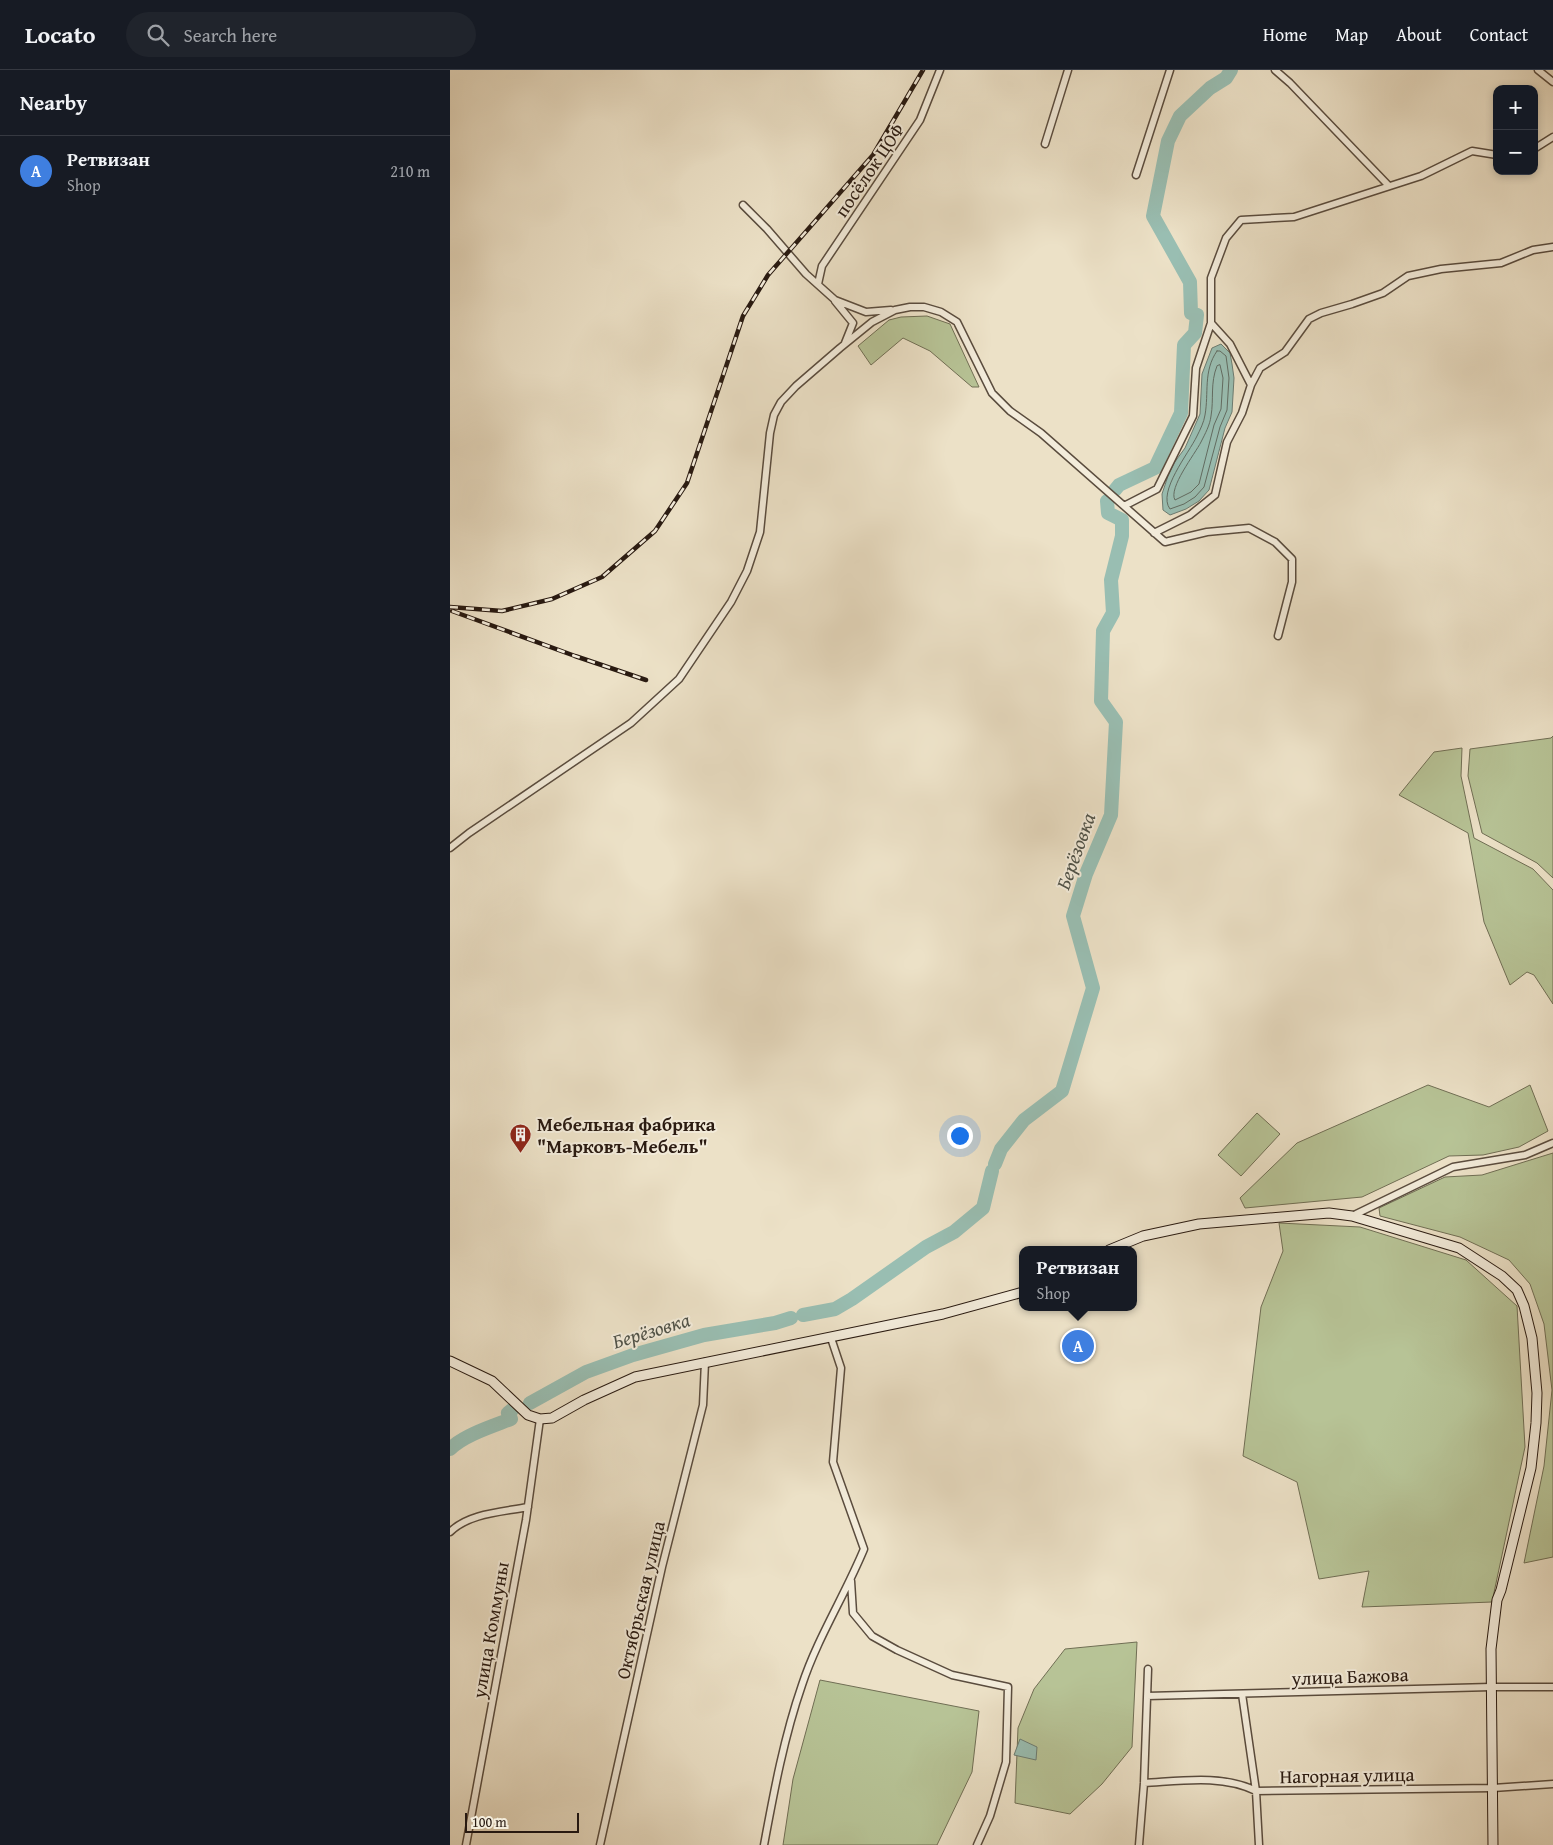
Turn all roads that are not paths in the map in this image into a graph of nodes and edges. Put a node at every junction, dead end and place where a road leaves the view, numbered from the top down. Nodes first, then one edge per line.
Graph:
1 (940, 70) edge
2 (1068, 70) edge
3 (1170, 70) edge
4 (1276, 70) edge
5 (1538, 70) edge
6 (1553, 82) edge
7 (1553, 137) edge
8 (1045, 144) dead end
9 (1538, 146) edge
10 (1493, 154) edge
11 (1136, 175) dead end
12 (1389, 186) junction
13 (743, 205) dead end
14 (1553, 247) edge
15 (818, 284) junction
16 (835, 300) junction
17 (895, 310) junction
18 (1211, 323) junction
19 (845, 344) junction
20 (1251, 385) junction
21 (1124, 506) junction
22 (1154, 533) junction
23 (1278, 636) dead end
24 (450, 848) edge
25 (1553, 1143) edge
26 (1352, 1216) junction
27 (1119, 1246) edge
28 (1019, 1293) edge
29 (831, 1338) junction
30 (450, 1361) edge
31 (706, 1362) junction
32 (540, 1419) junction
33 (528, 1507) junction
34 (450, 1532) edge
35 (851, 1580) junction
36 (1148, 1669) dead end
37 (1491, 1687) junction
38 (1553, 1687) edge
39 (1242, 1694) junction
40 (1147, 1696) junction
41 (1144, 1783) junction
42 (1553, 1784) edge
43 (1493, 1788) junction
44 (1256, 1791) junction
45 (466, 1845) edge
46 (600, 1845) edge
47 (764, 1845) edge
48 (977, 1845) edge
49 (1139, 1845) edge
50 (1258, 1845) edge
51 (1493, 1845) edge

1 - 15 street, посёлок ЦОФ
2 - 8 street
3 - 11 street
4 - 12 street
5 - 6 street
7 - 9 street
10 - 12 street
12 - 18 street
13 - 15 street
14 - 20 street
15 - 16 street
16 - 17 street
16 - 19 street
17 - 19 street
17 - 21 street
18 - 20 street
18 - 21 street
19 - 24 street
20 - 22 street
21 - 22 street
22 - 23 street
25 - 26 street
26 - 27 street
26 - 37 street
28 - 29 street
29 - 31 street
29 - 35 street
30 - 32 street
31 - 32 street
31 - 46 street, Октябрьская улица
32 - 33 street, улица Коммуны
33 - 34 street
33 - 45 street, улица Коммуны
35 - 47 street
35 - 48 street
36 - 40 street
37 - 38 street, улица Бажова
37 - 39 street, улица Бажова
37 - 43 street
39 - 40 street, улица Бажова
39 - 44 street
40 - 41 street
41 - 44 street, Нагорная улица
41 - 49 street
42 - 43 street, Нагорная улица
43 - 44 street, Нагорная улица
43 - 51 street
44 - 50 street

